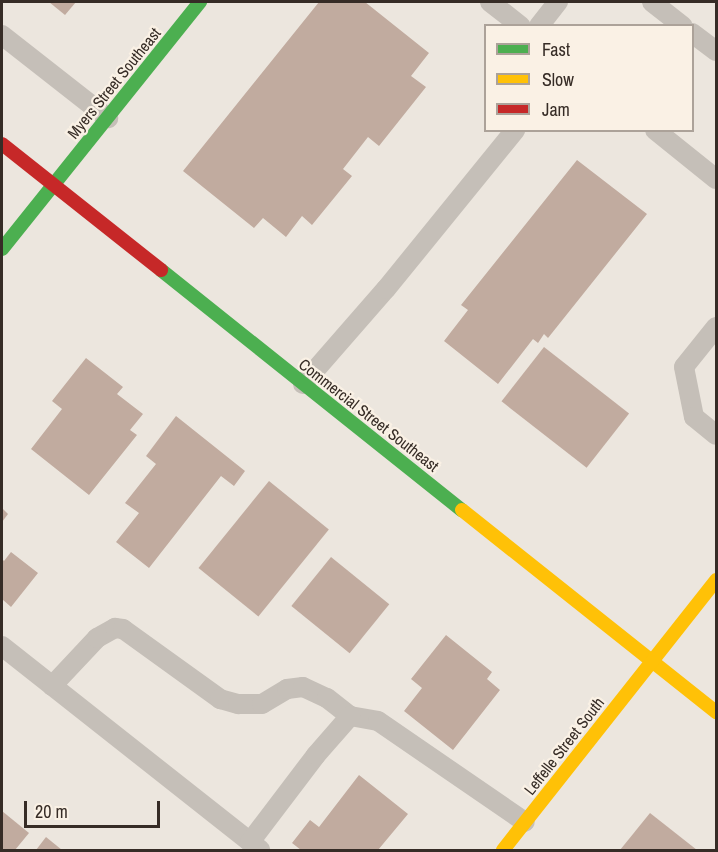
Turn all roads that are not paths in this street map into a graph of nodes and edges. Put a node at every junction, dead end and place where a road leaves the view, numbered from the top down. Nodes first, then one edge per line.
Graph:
1 (200, 2) edge
2 (490, 2) edge
3 (558, 2) edge
4 (652, 2) edge
5 (518, 24) edge
6 (541, 24) edge
7 (680, 24) edge
8 (694, 34) edge
9 (2, 35) edge
10 (717, 51) edge
11 (108, 117) junction
12 (513, 132) edge
13 (658, 132) edge
14 (2, 144) edge
15 (714, 173) edge
16 (54, 185) junction
17 (2, 249) edge
18 (717, 327) edge
19 (303, 384) junction
20 (717, 435) edge
21 (717, 580) edge
22 (2, 646) edge
23 (652, 661) junction
24 (52, 686) junction
25 (717, 712) edge
26 (350, 716) junction
27 (525, 822) junction
28 (255, 847) edge
29 (503, 850) edge

1 - 11 main road, Myers Street Southeast
2 - 5 lane
3 - 6 lane
4 - 7 lane
8 - 10 lane
9 - 11 lane
11 - 16 main road, Myers Street Southeast
12 - 19 lane
13 - 15 lane
14 - 16 main road, Commercial Street Southeast
16 - 17 main road, Myers Street Southeast
16 - 19 main road, Commercial Street Southeast
18 - 20 lane
19 - 23 main road, Commercial Street Southeast
21 - 23 main road, Leffelle Street South
22 - 24 lane
23 - 25 main road, Commercial Street Southeast
23 - 27 main road, Leffelle Street South
24 - 26 lane
24 - 28 lane
26 - 27 lane
26 - 28 lane
27 - 29 main road, Leffelle Street South

